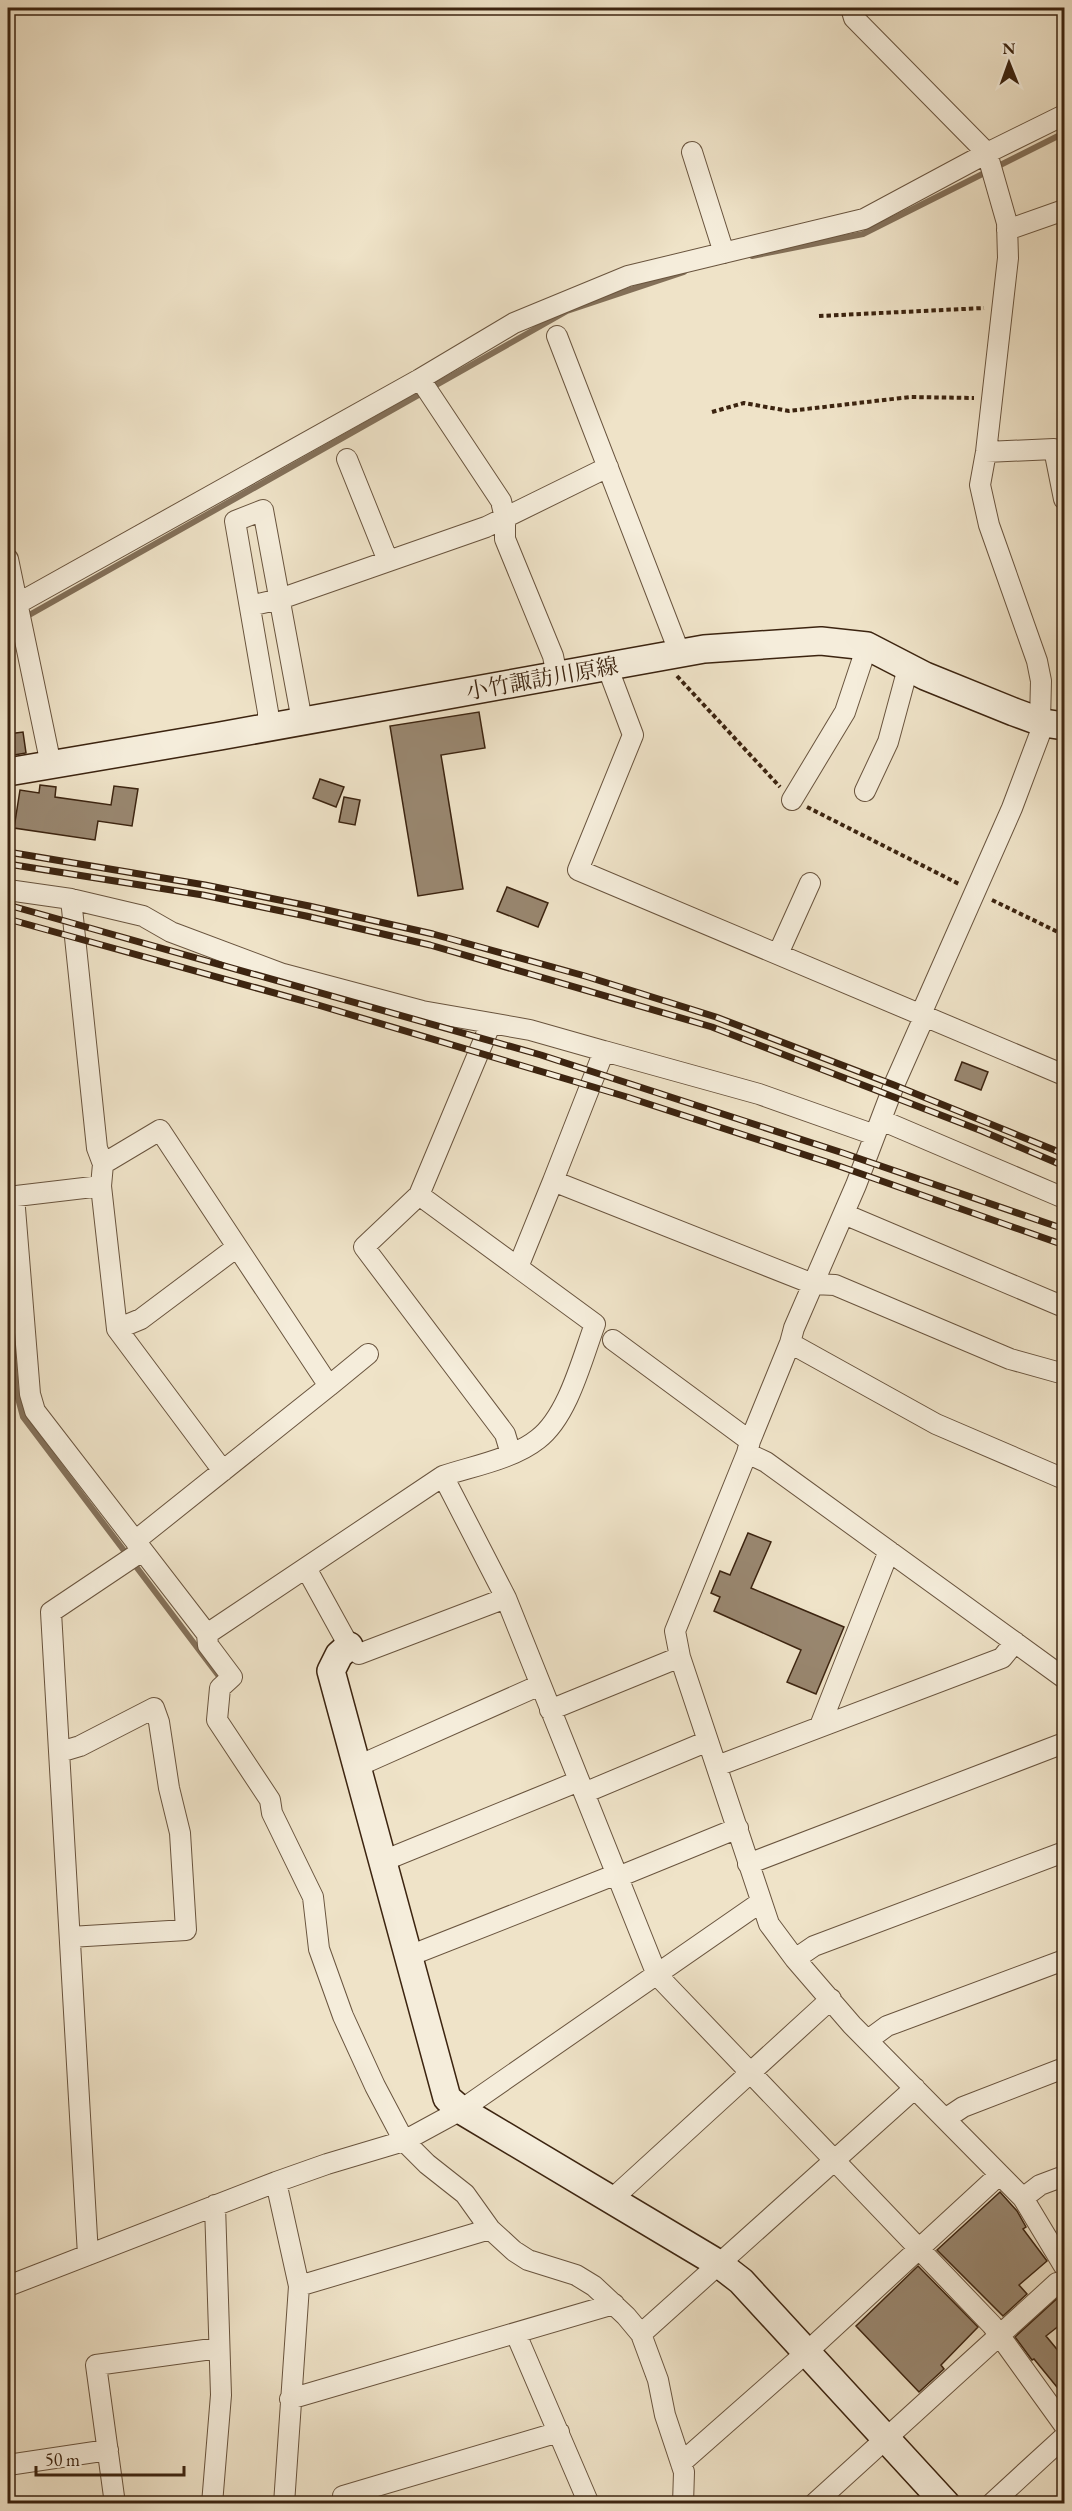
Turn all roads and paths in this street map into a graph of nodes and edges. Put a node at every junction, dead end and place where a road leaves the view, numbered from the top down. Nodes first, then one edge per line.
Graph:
1 (851, 8) edge
2 (1065, 115) edge
3 (692, 152) dead end
4 (987, 157) junction
5 (1065, 210) edge
6 (1007, 230) junction
7 (724, 253) junction
8 (1003, 307) junction
9 (819, 316) dead end
10 (556, 336) dead end
11 (421, 379) junction
12 (992, 398) junction
13 (712, 412) dead end
14 (986, 452) junction
15 (347, 459) dead end
16 (608, 467) junction
17 (1065, 499) edge
18 (505, 518) junction
19 (8, 559) edge
20 (388, 561) junction
21 (280, 599) junction
22 (14, 606) edge
23 (250, 606) junction
24 (867, 646) junction
25 (670, 656) junction
26 (607, 666) junction
27 (908, 668) junction
28 (557, 676) junction
29 (302, 721) junction
30 (1050, 723) edge
31 (268, 728) junction
32 (51, 765) junction
33 (8, 772) edge
34 (865, 791) dead end
35 (792, 800) junction
36 (810, 883) dead end
37 (8, 890) edge
38 (974, 891) junction
39 (71, 900) junction
40 (1065, 935) edge
41 (778, 954) junction
42 (923, 1015) junction
43 (491, 1023) junction
44 (604, 1051) junction
45 (1065, 1075) edge
46 (878, 1127) junction
47 (103, 1164) junction
48 (553, 1181) junction
49 (101, 1186) junction
50 (419, 1195) junction
51 (11, 1197) edge
52 (1065, 1198) edge
53 (844, 1214) junction
54 (237, 1247) junction
55 (518, 1268) junction
56 (813, 1284) junction
57 (1065, 1307) edge
58 (117, 1329) junction
59 (613, 1340) dead end
60 (790, 1343) junction
61 (369, 1354) dead end
62 (1065, 1374) edge
63 (329, 1386) junction
64 (749, 1447) junction
65 (511, 1454) junction
66 (223, 1472) junction
67 (443, 1476) junction
68 (1065, 1479) edge
69 (889, 1551) junction
70 (134, 1552) junction
71 (306, 1568) junction
72 (507, 1598) junction
73 (207, 1634) junction
74 (1015, 1642) junction
75 (349, 1646) junction
76 (680, 1657) junction
77 (1065, 1678) edge
78 (540, 1684) junction
79 (550, 1710) junction
80 (820, 1726) junction
81 (708, 1741) junction
82 (1065, 1743) edge
83 (60, 1752) junction
84 (358, 1766) junction
85 (717, 1766) junction
86 (582, 1787) junction
87 (738, 1828) junction
88 (1065, 1852) edge
89 (383, 1861) junction
90 (748, 1863) junction
91 (617, 1876) junction
92 (761, 1902) junction
93 (70, 1937) junction
94 (409, 1956) junction
95 (795, 1959) junction
96 (1065, 1960) edge
97 (657, 1975) junction
98 (831, 1999) junction
99 (868, 2040) junction
100 (1065, 2068) edge
101 (752, 2073) junction
102 (915, 2088) junction
103 (461, 2110) junction
104 (945, 2119) junction
105 (404, 2141) junction
106 (836, 2160) junction
107 (999, 2175) junction
108 (1065, 2176) edge
109 (276, 2182) junction
110 (1023, 2198) junction
111 (611, 2200) junction
112 (215, 2205) junction
113 (490, 2229) junction
114 (919, 2247) junction
115 (88, 2255) junction
116 (718, 2264) junction
117 (1065, 2266) edge
118 (1065, 2282) edge
119 (8, 2286) edge
120 (299, 2286) junction
121 (614, 2304) junction
122 (516, 2334) junction
123 (640, 2334) junction
124 (1000, 2335) junction
125 (219, 2348) junction
126 (808, 2351) junction
127 (290, 2399) junction
128 (1065, 2426) edge
129 (559, 2432) junction
130 (1065, 2437) edge
131 (886, 2438) junction
132 (108, 2450) junction
133 (681, 2463) junction
134 (8, 2465) edge
135 (115, 2504) edge
136 (212, 2504) edge
137 (284, 2504) edge
138 (343, 2504) edge
139 (589, 2504) edge
140 (683, 2504) edge
141 (814, 2504) edge
142 (946, 2504) edge
143 (991, 2504) edge

1 - 4 street
2 - 4 street
3 - 7 street
4 - 6 street
4 - 7 street
5 - 6 street
6 - 8 street
7 - 11 street
8 - 9 path
8 - 12 street
10 - 16 street
11 - 18 street
11 - 22 street
12 - 13 path
12 - 14 street
14 - 17 street
14 - 30 street
15 - 20 street
16 - 18 street
16 - 25 street
18 - 20 street
18 - 28 street
19 - 22 street
20 - 21 street
21 - 23 street
21 - 23 street
21 - 29 street
22 - 32 street
23 - 31 street
24 - 25 street, 小竹諏訪川原線
24 - 27 street, 小竹諏訪川原線
24 - 35 street
25 - 26 street, 小竹諏訪川原線
25 - 35 path
26 - 28 street, 小竹諏訪川原線
26 - 41 street
27 - 30 street, 小竹諏訪川原線
27 - 34 street
28 - 29 street, 小竹諏訪川原線
29 - 31 street, 小竹諏訪川原線
30 - 38 street
31 - 32 street, 小竹諏訪川原線
32 - 33 street, 小竹諏訪川原線
35 - 38 path
36 - 41 street
37 - 39 street
38 - 40 path
38 - 42 street
39 - 43 street
39 - 47 street
41 - 42 street
42 - 45 street
42 - 46 street
43 - 44 street
43 - 50 street
44 - 46 street
44 - 48 street
46 - 52 street
46 - 53 street
47 - 49 street
47 - 54 street
48 - 55 street
48 - 56 street
49 - 51 street
49 - 58 street
50 - 55 street
50 - 65 street
51 - 70 street
53 - 56 street
53 - 57 street
54 - 58 street
54 - 63 street
55 - 65 street
56 - 60 street
56 - 62 street
58 - 66 street
59 - 64 street
60 - 64 street
60 - 68 street
61 - 63 street
63 - 66 street
64 - 69 street
64 - 76 street
65 - 67 street
66 - 70 street
67 - 71 street
67 - 72 street
69 - 74 street
69 - 80 street
70 - 73 street
70 - 83 street
71 - 73 street
71 - 75 street
72 - 75 street
72 - 78 street
73 - 105 street
74 - 77 street
74 - 80 street
75 - 84 street
76 - 79 street
76 - 81 street
78 - 79 street
78 - 84 street
79 - 86 street
80 - 85 street
81 - 85 street
81 - 86 street
82 - 90 street
83 - 93 street
83 - 93 street
84 - 89 street
85 - 87 street
86 - 89 street
86 - 91 street
87 - 90 street
87 - 91 street
88 - 95 street
89 - 94 street
90 - 92 street
91 - 94 street
91 - 97 street
92 - 95 street
92 - 97 street
93 - 115 street
94 - 103 street
95 - 98 street
96 - 99 street
97 - 101 street
97 - 103 street
98 - 99 street
98 - 101 street
99 - 102 street
100 - 104 street
101 - 106 street
101 - 111 street
102 - 104 street
102 - 106 street
103 - 105 street
103 - 111 street
104 - 107 street
105 - 109 street
105 - 113 street
106 - 114 street
106 - 116 street
107 - 110 street
107 - 114 street
108 - 110 street
109 - 112 street
109 - 120 street
110 - 117 street
111 - 116 street
112 - 115 street
112 - 125 street
113 - 120 street
113 - 121 street
114 - 124 street
114 - 126 street
115 - 119 street
116 - 123 street
116 - 126 street
118 - 124 street
120 - 127 street
121 - 122 street
121 - 123 street
122 - 127 street
122 - 129 street
123 - 133 street
124 - 128 street
124 - 131 street
125 - 132 street
125 - 136 street
126 - 131 street
126 - 133 street
127 - 137 street
129 - 138 street
129 - 139 street
130 - 143 street
131 - 141 street
131 - 142 street
132 - 134 street
132 - 135 street
133 - 140 street

